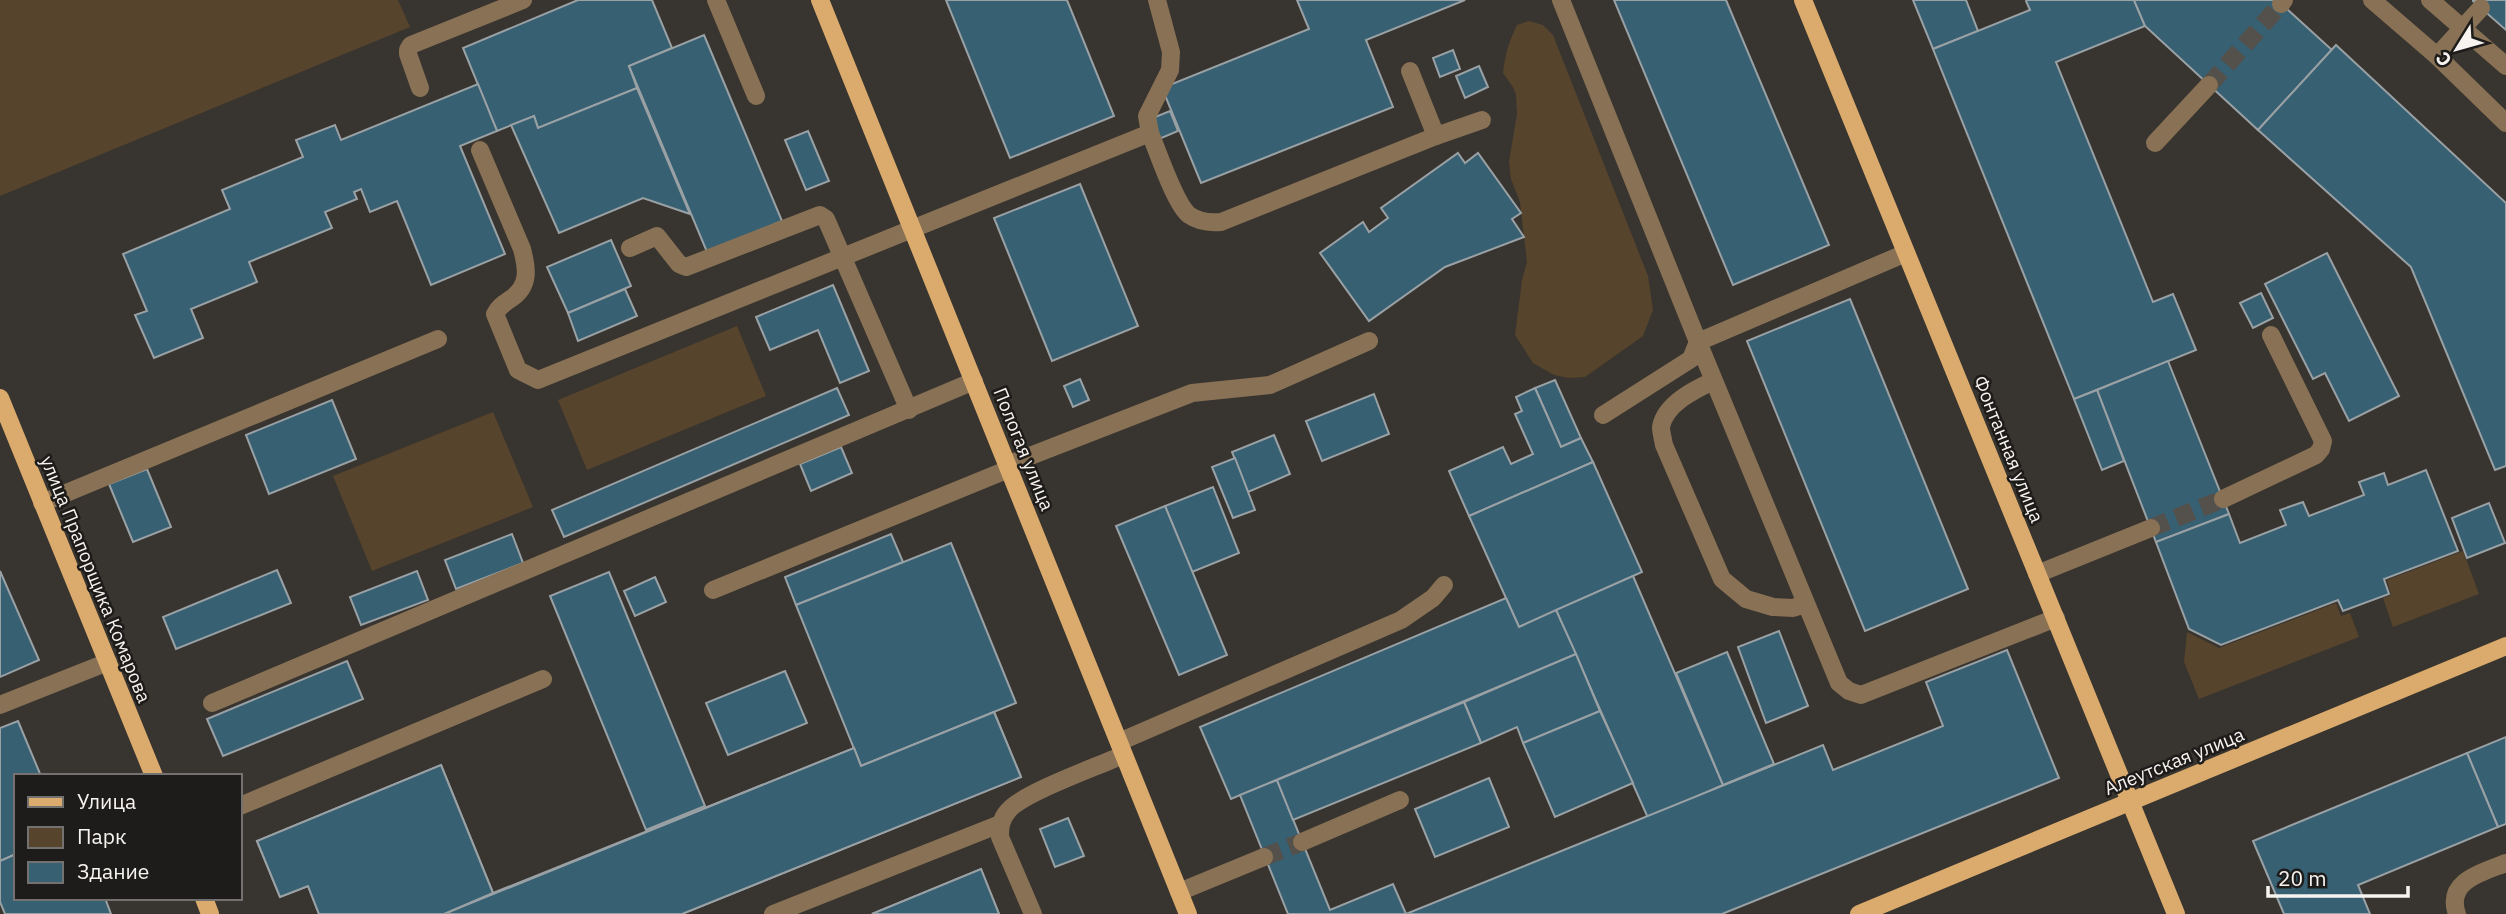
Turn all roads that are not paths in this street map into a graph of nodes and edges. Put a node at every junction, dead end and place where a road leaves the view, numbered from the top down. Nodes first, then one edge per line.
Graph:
1 (523, 0) edge
2 (716, 0) edge
3 (820, 0) edge
4 (1157, 0) edge
5 (1561, 0) edge
6 (1804, 0) edge
7 (2372, 0) edge
8 (2430, 0) edge
9 (2481, 8) dead end
10 (2463, 29) junction
11 (2437, 56) junction
12 (2506, 66) edge
13 (1410, 71) dead end
14 (2209, 85) tunnel mouth
15 (420, 88) dead end
16 (756, 96) dead end
17 (1482, 120) dead end
18 (2506, 123) edge
19 (1150, 133) junction
20 (1436, 136) junction
21 (2155, 143) dead end
22 (480, 150) dead end
23 (913, 230) junction
24 (630, 248) dead end
25 (1906, 253) junction
26 (845, 257) junction
27 (2271, 335) dead end
28 (438, 339) dead end
29 (1369, 341) dead end
30 (1698, 342) junction
31 (974, 381) junction
32 (1713, 381) junction
33 (0, 398) edge
34 (909, 410) junction
35 (1603, 415) dead end
36 (1008, 467) junction
37 (2223, 499) tunnel mouth
38 (42, 503) junction
39 (2151, 528) tunnel mouth
40 (2037, 574) junction
41 (1444, 584) dead end
42 (713, 590) dead end
43 (1805, 604) junction
44 (2056, 618) junction
45 (2506, 646) edge
46 (108, 662) junction
47 (543, 678) dead end
48 (212, 703) dead end
49 (0, 705) edge
50 (1121, 748) junction
51 (153, 774) edge
52 (1400, 800) dead end
53 (2130, 802) junction
54 (242, 805) edge
55 (1000, 824) junction
56 (1302, 842) tunnel mouth
57 (1264, 857) tunnel mouth
58 (2506, 863) edge
59 (1179, 892) junction
60 (773, 914) edge
61 (1034, 914) edge
62 (1188, 914) edge
63 (1859, 914) edge
64 (2176, 914) edge
65 (2457, 914) edge

1 - 15 street
2 - 16 street
3 - 23 main road, Пологая улица
4 - 19 street
5 - 30 street
6 - 25 main road, Фонтанная улица
7 - 11 street
8 - 10 street
9 - 10 street
10 - 11 street
10 - 12 street
11 - 18 street
13 - 20 street
14 - 21 street
17 - 20 street
19 - 20 street
19 - 23 street
22 - 26 street
23 - 26 street
23 - 31 main road, Пологая улица
24 - 26 street
25 - 30 street
25 - 40 main road, Фонтанная улица
26 - 34 street
27 - 37 street
28 - 38 street
29 - 36 street
30 - 32 street
30 - 35 street
31 - 34 street
31 - 36 main road, Пологая улица
32 - 43 street
32 - 43 street
33 - 38 main road, улица Прапорщика Комарова
34 - 48 street
36 - 42 street
36 - 50 main road, Пологая улица
38 - 46 main road, улица Прапорщика Комарова
39 - 40 street
40 - 44 main road, Фонтанная улица
41 - 50 street
43 - 44 street
44 - 53 main road, Фонтанная улица
45 - 53 main road, Алеутская улица
46 - 49 street
46 - 51 main road, улица Прапорщика Комарова
47 - 54 street
50 - 55 street
50 - 59 main road, Пологая улица
52 - 56 street
53 - 63 main road, Алеутская улица
53 - 64 main road, Фонтанная улица
55 - 60 street
55 - 61 street
57 - 59 street
58 - 65 street
59 - 62 main road, Пологая улица

